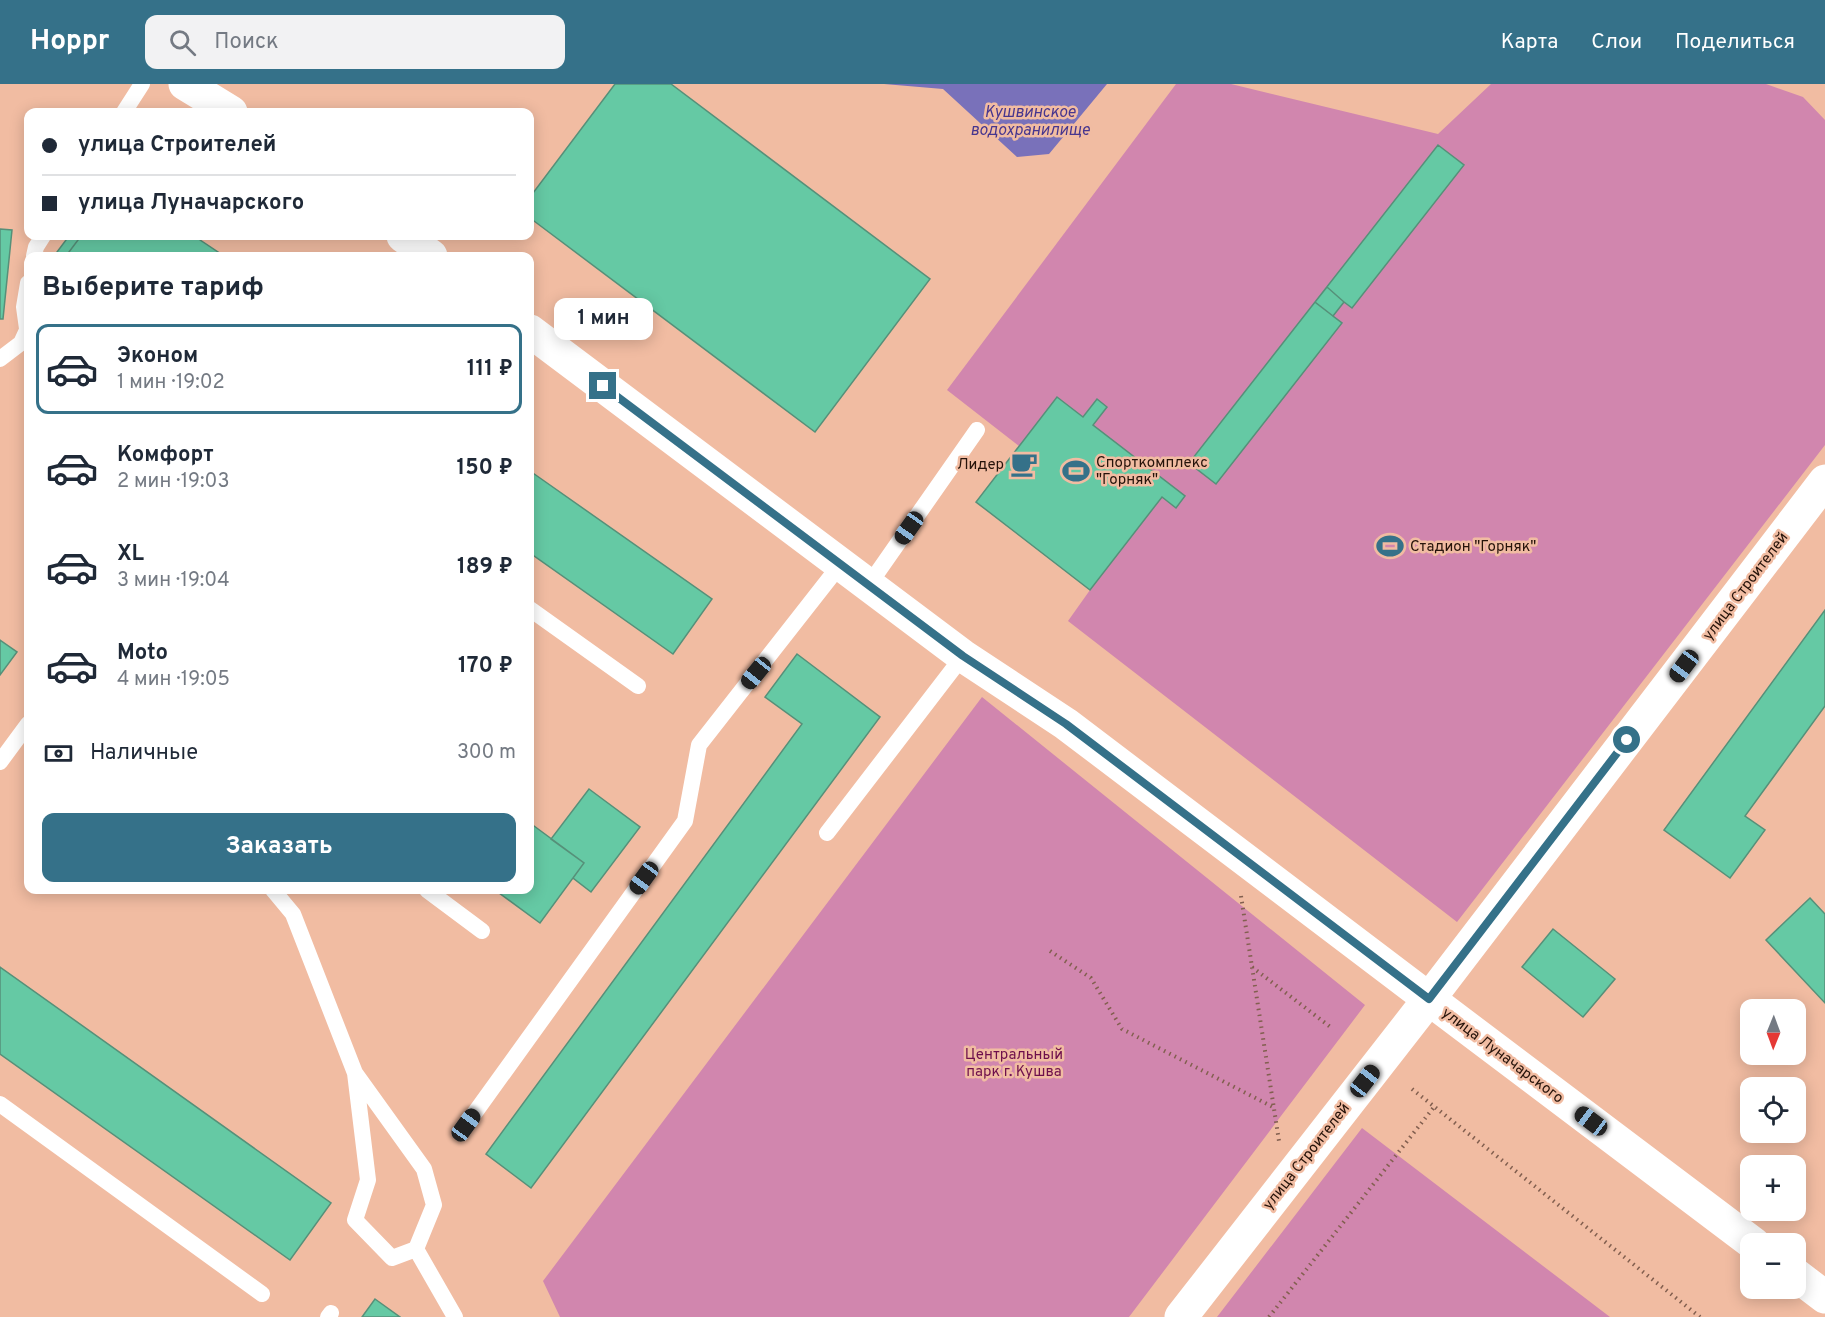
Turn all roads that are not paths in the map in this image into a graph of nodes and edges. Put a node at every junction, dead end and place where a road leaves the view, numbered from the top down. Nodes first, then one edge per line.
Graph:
1 (142, 84) edge
2 (184, 84) edge
3 (127, 108) edge
4 (224, 108) edge
5 (409, 240) edge
6 (425, 252) edge
7 (534, 334) edge
8 (24, 339) edge
9 (0, 359) edge
10 (976, 430) dead end
11 (1825, 481) edge
12 (840, 565) junction
13 (868, 586) junction
14 (534, 612) edge
15 (963, 656) junction
16 (638, 686) dead end
17 (24, 729) edge
18 (0, 762) edge
19 (827, 833) dead end
20 (276, 894) edge
21 (432, 894) edge
22 (482, 931) dead end
23 (1429, 999) junction
24 (355, 1073) junction
25 (0, 1104) edge
26 (466, 1125) dead end
27 (1740, 1233) edge
28 (416, 1249) junction
29 (1806, 1283) edge
30 (262, 1294) dead end
31 (1825, 1297) edge
32 (455, 1317) edge
33 (1181, 1317) edge

1 - 3 lane
2 - 4 main road
5 - 6 main road
7 - 12 main road, улица Луначарского
8 - 9 lane
10 - 13 lane
11 - 23 main road, улица Строителей
12 - 13 main road, улица Луначарского
12 - 26 lane
13 - 15 main road, улица Луначарского
14 - 16 lane
15 - 19 lane
15 - 23 main road, улица Луначарского
17 - 18 lane
20 - 24 lane
21 - 22 lane
23 - 27 main road, улица Луначарского
23 - 33 main road, улица Строителей
24 - 28 lane
24 - 28 lane
25 - 30 lane
28 - 32 lane
29 - 31 main road

